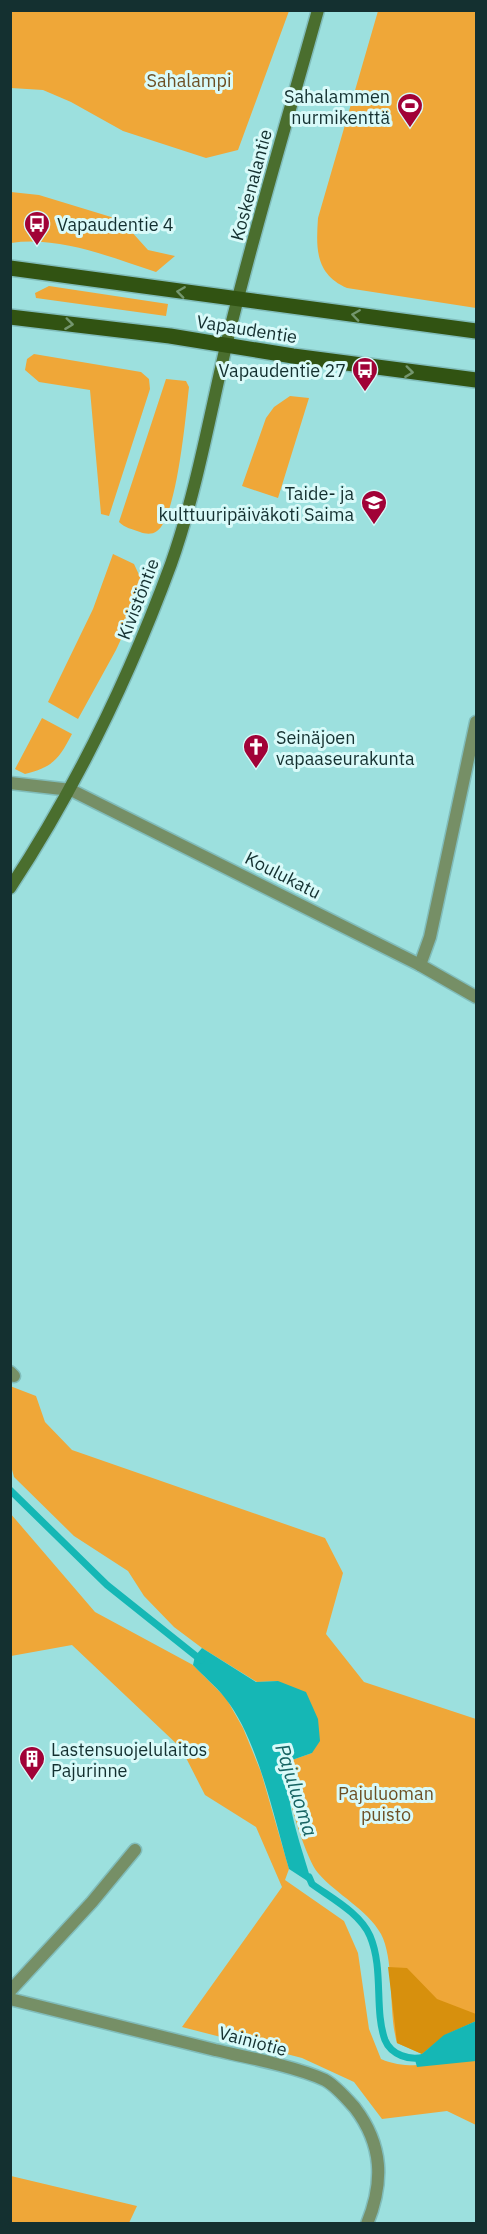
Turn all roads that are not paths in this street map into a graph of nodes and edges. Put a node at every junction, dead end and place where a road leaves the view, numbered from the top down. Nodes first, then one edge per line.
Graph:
1 (318, 10) edge
2 (10, 268) edge
3 (238, 299) junction
4 (10, 317) edge
5 (477, 330) edge
6 (227, 345) junction
7 (477, 380) edge
8 (477, 722) edge
9 (10, 783) edge
10 (71, 790) junction
11 (10, 888) edge
12 (420, 965) junction
13 (477, 997) edge
14 (135, 1850) dead end
15 (10, 1991) edge
16 (10, 2000) edge
17 (367, 2223) edge

1 - 3 main road, Koskenalantie
3 -> 2 main road, Vapaudentie
5 -> 3 main road, Vapaudentie
3 - 6 main road, Kivistöntie
4 -> 6 main road, Vapaudentie
6 -> 7 main road, Vapaudentie
6 - 10 main road, Kivistöntie
8 - 12 street
9 - 10 street
10 - 11 main road, Kivistöntie
10 - 12 street, Koulukatu
12 - 13 street, Koulukatu
14 - 15 street
16 - 17 street, Vainiotie

